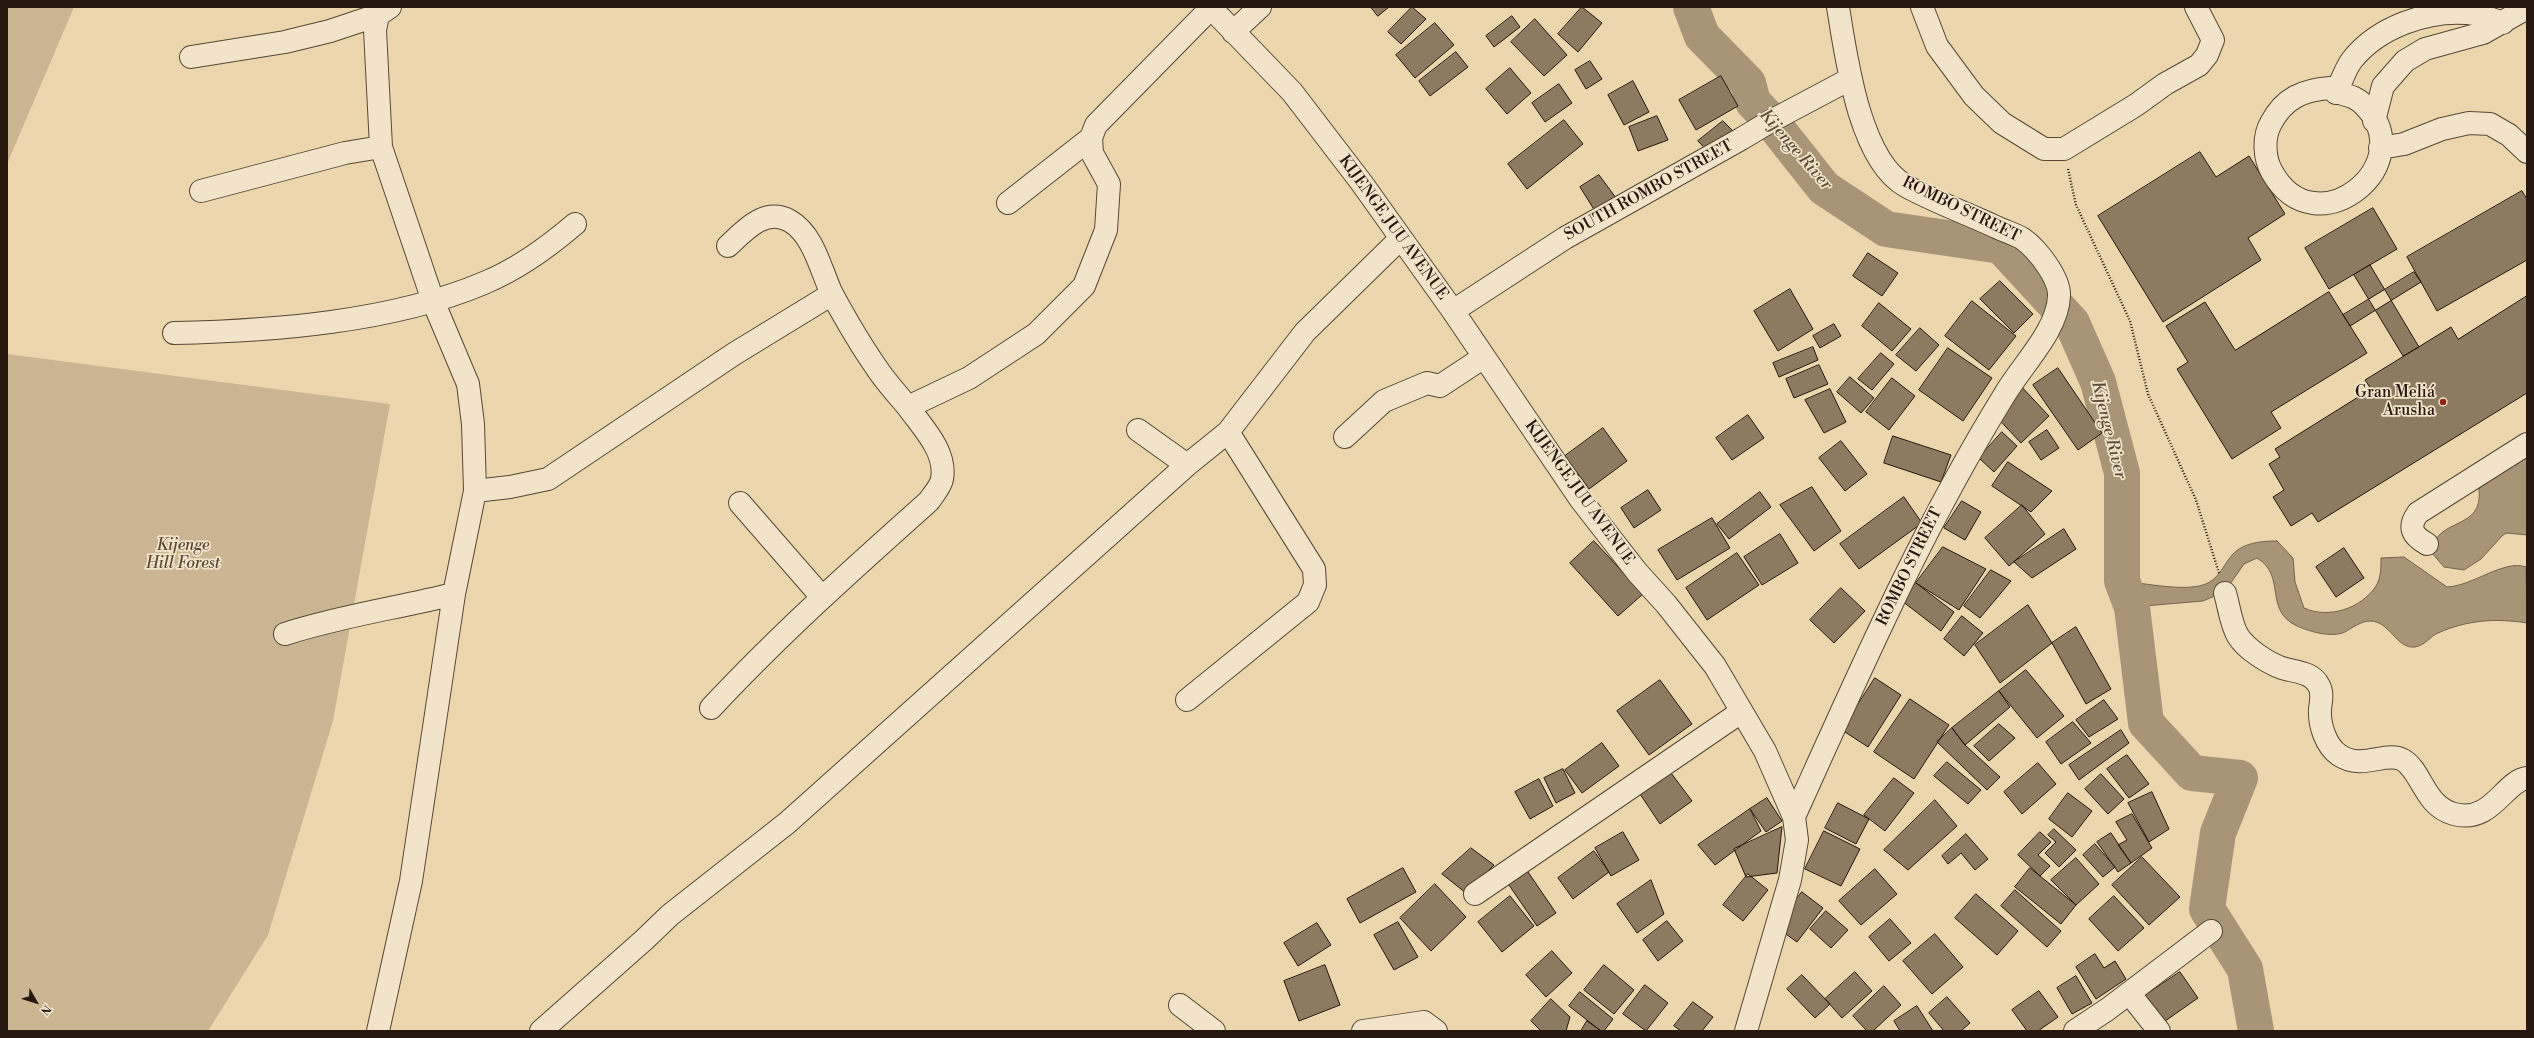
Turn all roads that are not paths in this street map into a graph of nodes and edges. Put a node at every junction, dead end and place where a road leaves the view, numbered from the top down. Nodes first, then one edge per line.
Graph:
1 (1260, 7) edge
2 (1838, 7) edge
3 (1922, 7) edge
4 (2196, 7) edge
5 (1210, 8) edge
6 (2527, 8) edge
7 (384, 11) edge
8 (2503, 23) junction
9 (1233, 32) junction
10 (191, 57) dead end
11 (1850, 79) junction
12 (2336, 94) junction
13 (2374, 121) junction
14 (1091, 138) junction
15 (382, 147) junction
16 (2380, 148) junction
17 (2527, 152) edge
18 (201, 191) dead end
19 (1008, 203) dead end
20 (575, 224) dead end
21 (1400, 239) junction
22 (728, 246) dead end
23 (832, 294) junction
24 (434, 301) junction
25 (1454, 311) junction
26 (174, 333) dead end
27 (1484, 357) junction
28 (908, 407) junction
29 (1138, 430) dead end
30 (1228, 432) junction
31 (1345, 437) dead end
32 (2527, 444) edge
33 (1186, 465) junction
34 (475, 490) junction
35 (740, 503) dead end
36 (2428, 544) dead end
37 (2225, 593) dead end
38 (454, 594) junction
39 (822, 596) junction
40 (285, 634) dead end
41 (1187, 700) dead end
42 (711, 708) dead end
43 (1742, 712) junction
44 (2527, 778) edge
45 (1794, 817) junction
46 (1475, 894) dead end
47 (2210, 931) dead end
48 (2129, 993) junction
49 (1180, 1005) dead end
50 (378, 1031) edge
51 (541, 1031) edge
52 (1214, 1031) edge
53 (1363, 1031) edge
54 (1436, 1031) edge
55 (1746, 1031) edge
56 (2075, 1031) edge
57 (2159, 1031) edge

1 - 9 street
2 - 11 street, ROMBO STREET
3 - 4 street
5 - 9 street, KIJENGE JUU AVENUE
5 - 14 street
6 - 8 street
7 - 10 street
7 - 15 street
8 - 12 street
8 - 13 street
9 - 21 street, KIJENGE JUU AVENUE
11 - 25 street, SOUTH ROMBO STREET
11 - 45 street, ROMBO STREET
12 - 13 street
12 - 16 street
13 - 16 street
14 - 19 street
14 - 28 street
15 - 18 street
15 - 24 street
16 - 17 street
20 - 24 street
21 - 25 street, KIJENGE JUU AVENUE
21 - 30 street
22 - 23 street
23 - 28 street
23 - 34 street
24 - 26 street
24 - 34 street
25 - 27 street, KIJENGE JUU AVENUE
27 - 31 street
27 - 43 street, KIJENGE JUU AVENUE
28 - 39 street
29 - 33 street
30 - 33 street
30 - 41 street
32 - 36 street
33 - 51 street
34 - 38 street
35 - 39 street
37 - 44 street
38 - 40 street
38 - 50 street
39 - 42 street
43 - 45 street, KIJENGE JUU AVENUE
43 - 46 street
45 - 55 street, KIJENGE JUU AVENUE
47 - 48 street
48 - 56 street
48 - 57 street
49 - 52 street
53 - 54 street

